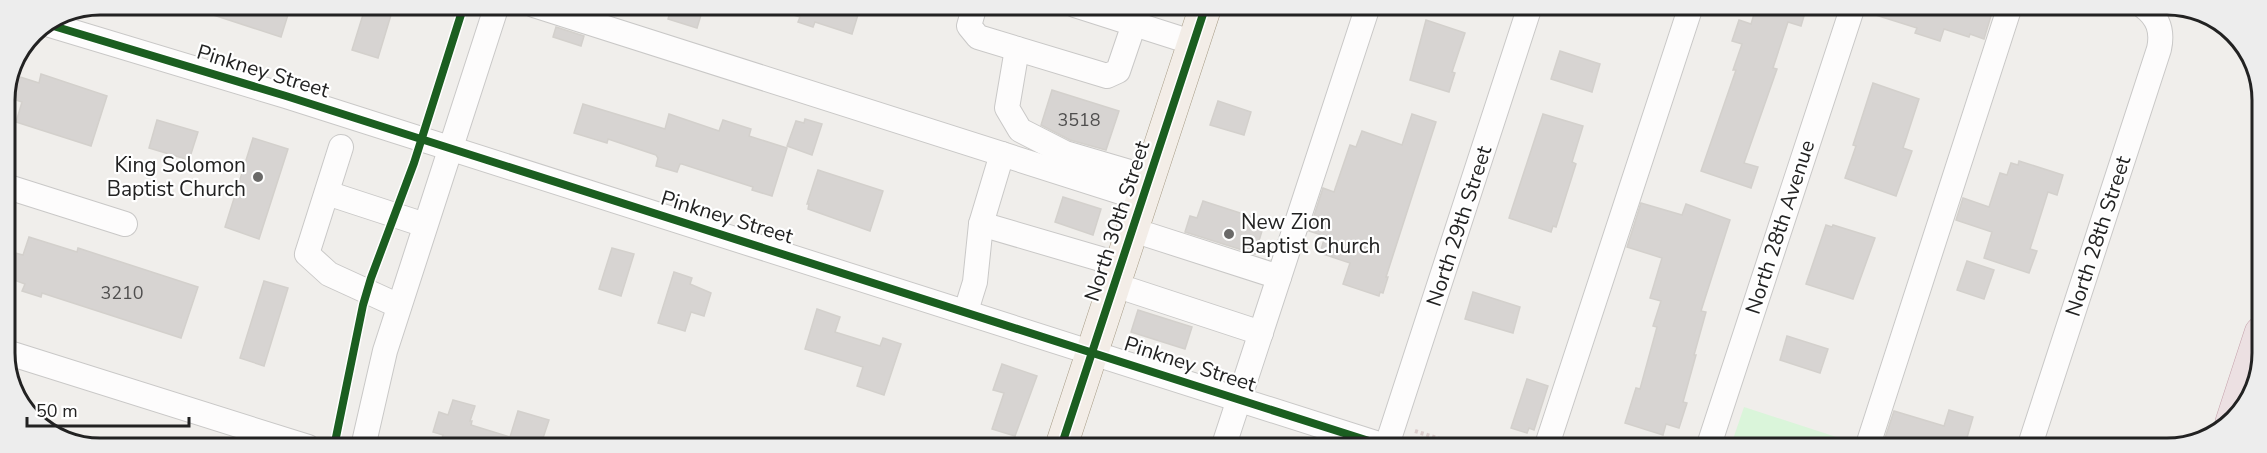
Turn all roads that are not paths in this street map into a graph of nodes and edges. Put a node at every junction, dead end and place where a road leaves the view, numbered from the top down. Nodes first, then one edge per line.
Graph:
1 (494, 15) edge
2 (565, 15) edge
3 (972, 15) edge
4 (1107, 15) edge
5 (1203, 15) edge
6 (1365, 15) edge
7 (1527, 15) edge
8 (1688, 15) edge
9 (1849, 15) edge
10 (2007, 15) edge
11 (2151, 15) edge
12 (1134, 24) junction
13 (57, 27) edge
14 (1194, 43) junction
15 (1017, 49) junction
16 (341, 147) dead end
17 (450, 149) junction
18 (1002, 154) junction
19 (15, 189) edge
20 (1147, 189) junction
21 (327, 193) junction
22 (125, 224) dead end
23 (981, 224) junction
24 (425, 225) junction
25 (1133, 230) junction
26 (1118, 275) junction
27 (1279, 277) junction
28 (399, 306) junction
29 (966, 312) junction
30 (1261, 333) junction
31 (1093, 352) junction
32 (15, 355) edge
33 (2251, 364) edge
34 (2241, 395) edge
35 (1239, 398) junction
36 (279, 438) edge
37 (365, 438) edge
38 (1064, 438) edge
39 (1226, 438) edge
40 (1376, 438) edge
41 (1391, 438) edge
42 (1549, 438) edge
43 (1711, 438) edge
44 (1870, 438) edge
45 (2032, 438) edge

1 - 17 street
2 - 18 street
3 - 15 street
4 - 12 street
5 - 14 main road, North 30th Street
6 - 27 street
7 - 41 street, North 29th Street
8 - 42 street
9 - 43 street, North 28th Avenue
10 - 44 street
11 - 45 street, North 28th Street
12 - 14 street
12 - 15 street
13 - 17 street, Pinkney Street
14 - 20 main road, North 30th Street
15 - 20 street
16 - 21 street
17 - 24 street
17 - 29 street, Pinkney Street
18 - 20 street
18 - 23 street
19 - 22 street
20 - 25 main road, North 30th Street
21 - 24 street
21 - 28 street
23 - 26 street
23 - 29 street
24 - 28 street
25 - 26 main road, North 30th Street
25 - 27 street
26 - 30 street
26 - 31 main road, North 30th Street
27 - 30 street
28 - 37 street
29 - 31 street, Pinkney Street
30 - 35 street
31 - 35 street, Pinkney Street
31 - 38 main road, North 30th Street
32 - 36 street
33 - 34 highway
35 - 39 street
35 - 40 street, Pinkney Street

